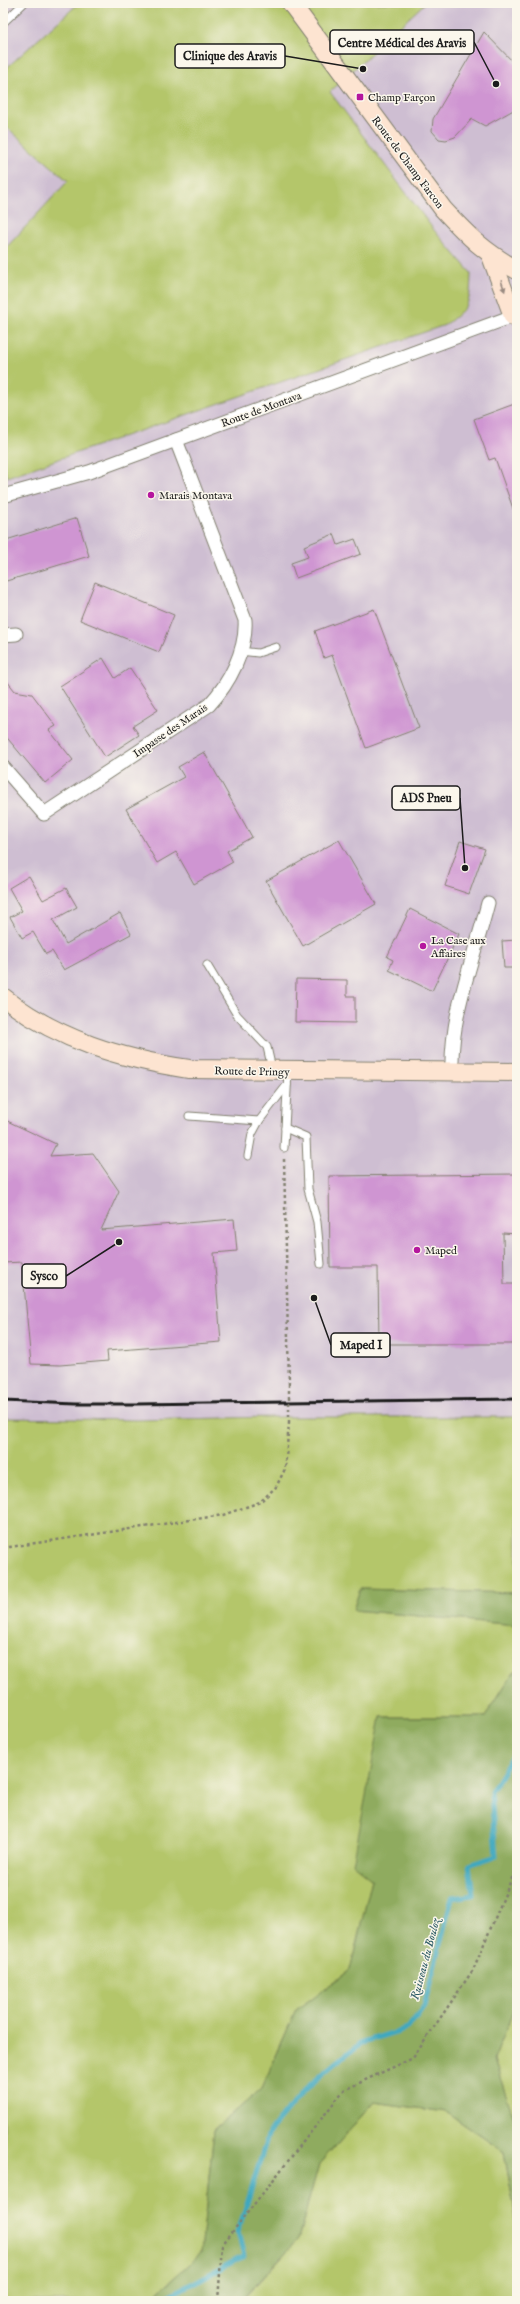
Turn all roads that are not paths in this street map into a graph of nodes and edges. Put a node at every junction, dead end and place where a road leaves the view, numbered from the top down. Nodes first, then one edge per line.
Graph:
1 (24, 3) edge
2 (291, 3) edge
3 (3, 23) edge
4 (491, 256) junction
5 (517, 270) edge
6 (515, 316) edge
7 (176, 440) junction
8 (3, 496) edge
9 (16, 634) dead end
10 (3, 635) edge
11 (276, 647) dead end
12 (240, 651) junction
13 (3, 767) edge
14 (488, 903) dead end
15 (207, 965) dead end
16 (3, 997) edge
17 (452, 1072) junction
18 (517, 1072) edge
19 (283, 1076) junction
20 (189, 1116) dead end
21 (259, 1121) junction
22 (285, 1128) junction
23 (284, 1148) road end
24 (248, 1156) dead end
25 (321, 1264) dead end

1 - 3 lane
2 - 4 street, Route de Champ Farcon
4 - 5 street, Route de Champ Farcon
4 -> 6 street, Route de Champ Farcon
6 - 7 street, Route de Montava
7 - 8 street, Route de Montava
7 - 12 street, Impasse des Marais
9 - 10 street
11 - 12 lane
12 - 13 street, Impasse des Marais
14 - 17 street
15 - 19 lane
16 - 19 street, Route de Pringy
17 - 18 street, Route de Pringy
17 - 19 street, Route de Pringy
19 - 21 lane
19 - 22 lane
20 - 21 lane
21 - 24 lane
22 - 23 lane
22 - 25 lane

